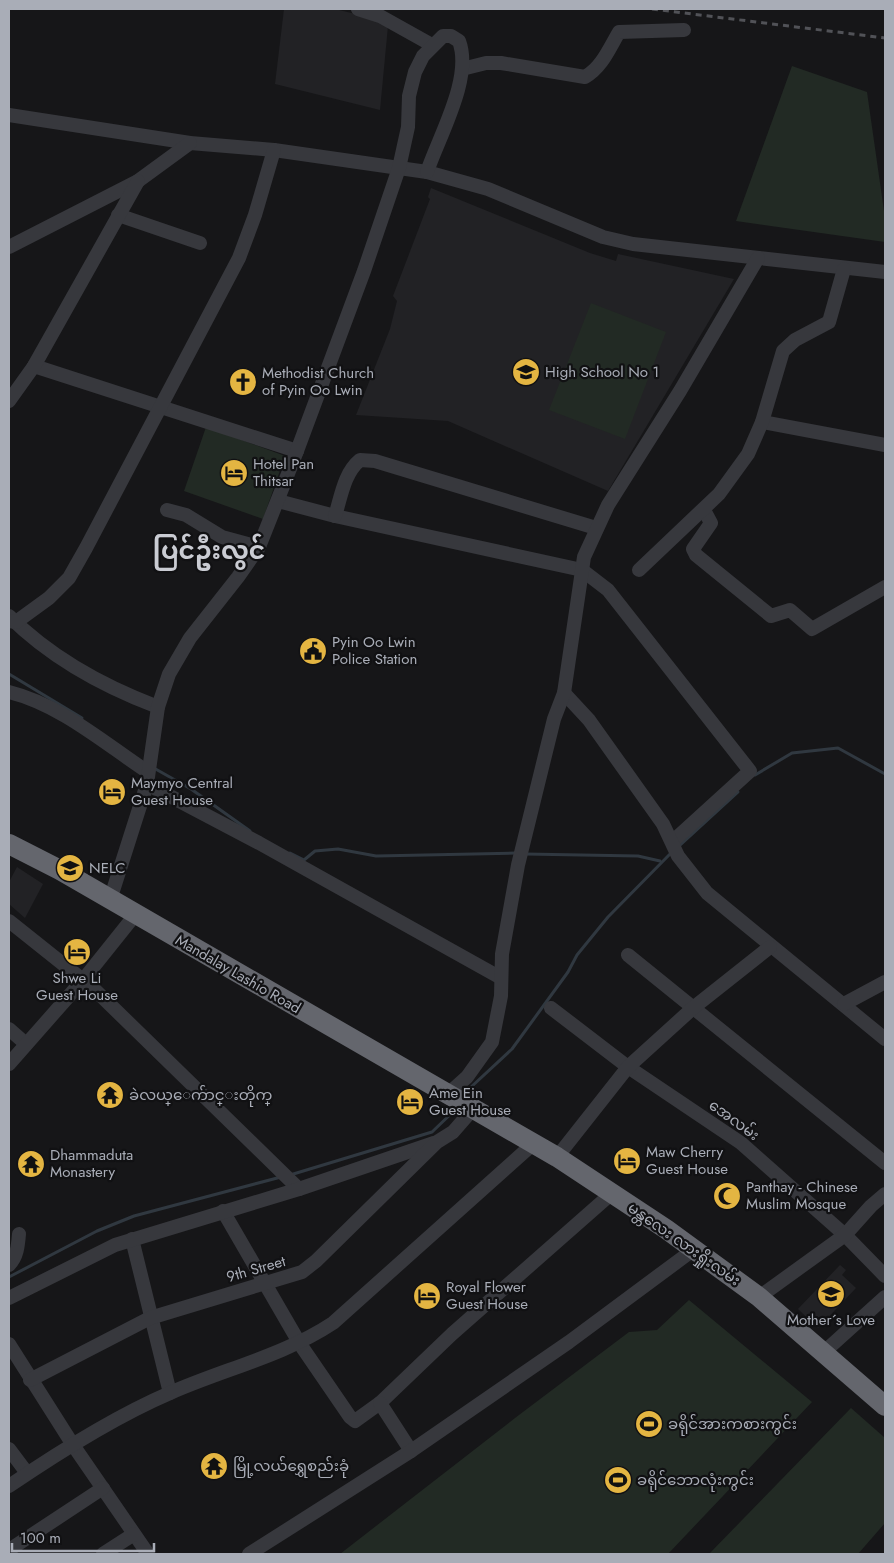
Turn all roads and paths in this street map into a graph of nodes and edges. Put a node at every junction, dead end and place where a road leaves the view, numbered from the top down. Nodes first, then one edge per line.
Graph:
1 (358, 9) edge
2 (684, 30) dead end
3 (432, 45) junction
4 (462, 69) junction
5 (9, 115) edge
6 (190, 143) junction
7 (274, 150) junction
8 (399, 168) junction
9 (427, 172) junction
10 (138, 181) junction
11 (118, 215) junction
12 (200, 243) dead end
13 (9, 247) edge
14 (758, 258) junction
15 (844, 269) junction
16 (885, 272) edge
17 (34, 366) junction
18 (9, 401) edge
19 (162, 407) junction
20 (762, 422) junction
21 (885, 445) edge
22 (297, 450) junction
23 (278, 501) junction
24 (167, 510) dead end
25 (704, 510) junction
26 (335, 516) junction
27 (596, 528) junction
28 (259, 547) junction
29 (582, 570) junction
30 (638, 570) dead end
31 (885, 587) edge
32 (11, 620) edge
33 (9, 692) edge
34 (564, 693) junction
35 (158, 707) junction
36 (149, 771) junction
37 (9, 844) edge
38 (674, 847) junction
39 (110, 900) junction
40 (135, 915) junction
41 (9, 921) edge
42 (770, 946) junction
43 (628, 955) dead end
44 (501, 978) junction
45 (83, 980) junction
46 (885, 982) edge
47 (844, 1004) junction
48 (551, 1008) dead end
49 (693, 1008) junction
50 (9, 1029) edge
51 (885, 1039) edge
52 (26, 1044) junction
53 (9, 1064) edge
54 (628, 1067) junction
55 (460, 1102) junction
56 (437, 1142) junction
57 (533, 1144) junction
58 (557, 1157) junction
59 (885, 1163) edge
60 (294, 1185) junction
61 (611, 1194) junction
62 (885, 1194) edge
63 (223, 1211) junction
64 (19, 1234) dead end
65 (845, 1235) junction
66 (132, 1239) junction
67 (692, 1250) junction
68 (9, 1265) edge
69 (885, 1276) edge
70 (266, 1283) junction
71 (759, 1297) junction
72 (885, 1297) edge
73 (9, 1298) edge
74 (150, 1318) junction
75 (9, 1344) edge
76 (300, 1344) junction
77 (824, 1352) junction
78 (30, 1380) junction
79 (170, 1393) junction
80 (380, 1403) junction
81 (885, 1406) edge
82 (73, 1445) junction
83 (9, 1449) edge
84 (411, 1451) junction
85 (27, 1473) junction
86 (9, 1486) edge
87 (103, 1488) junction
88 (134, 1534) junction
89 (9, 1550) edge
90 (103, 1554) edge
91 (148, 1554) edge
92 (249, 1554) edge

1 - 3 street
2 - 4 street
3 - 4 street
3 - 8 street
4 - 9 street
5 - 6 street
6 - 7 street
6 - 10 street
7 - 8 street
7 - 19 street
8 - 9 street
8 - 22 street
9 - 14 street
10 - 11 street
10 - 13 street
11 - 12 street
11 - 17 street
14 - 15 street
14 - 27 street, 9th Street
15 - 16 street
15 - 20 street
17 - 18 street
17 - 19 street
19 - 22 street
19 - 32 street
20 - 21 street
20 - 25 street
22 - 23 street
23 - 26 street
23 - 28 street
24 - 28 street
25 - 30 street
25 - 31 street
26 - 27 street
26 - 29 street
27 - 29 street, 9th Street
28 - 35 street
29 - 34 street, 9th Street
29 - 38 street
32 - 35 street
33 - 36 street
34 - 38 street
34 - 44 street, 9th Street
35 - 36 street
36 - 39 street
36 - 44 street
37 - 39 highway, Mandalay Lashio Road
38 - 42 street
39 - 40 highway, Mandalay Lashio Road
40 - 45 street
40 - 55 highway, Mandalay Lashio Road
41 - 45 street
42 - 47 street
42 - 49 street
43 - 49 street
44 - 55 street, 9th Street
45 - 52 street
45 - 60 street
46 - 47 street
47 - 51 street
48 - 54 street, အေလမ်း
49 - 54 street
49 - 59 street
50 - 52 street
52 - 53 street
54 - 58 street
54 - 65 street, အေလမ်း
55 - 56 street, 9th Street
55 - 57 highway, မန္တလေး လားရှိုးလမ်း
56 - 60 street
56 - 70 street, 9th Street
57 - 58 highway, မန္တလေး လားရှိုးလမ်း
57 - 76 street
58 - 61 highway, မန္တလေး လားရှိုးလမ်း
60 - 63 street
61 - 67 highway, မန္တလေး လားရှိုးလမ်း
61 - 80 street
62 - 65 street
63 - 66 street
63 - 70 street
64 - 68 street
65 - 69 street, အေလမ်း
65 - 71 street
66 - 73 street
66 - 74 street
67 - 71 highway, မန္တလေး လားရှိုးလမ်း
67 - 84 street
70 - 74 street, 9th Street
70 - 76 street
71 - 77 highway, မန္တလေး လားရှိုးလမ်း
72 - 77 street
74 - 78 street, 9th Street
74 - 79 street
75 - 78 street
76 - 79 street
76 - 80 street
77 - 81 highway, မန္တလေး လားရှိုးလမ်း
78 - 82 street
79 - 82 street
80 - 84 street
82 - 85 street
82 - 87 street
83 - 85 street
84 - 92 street
85 - 86 street
87 - 88 street
87 - 89 street
88 - 90 street
88 - 91 street

